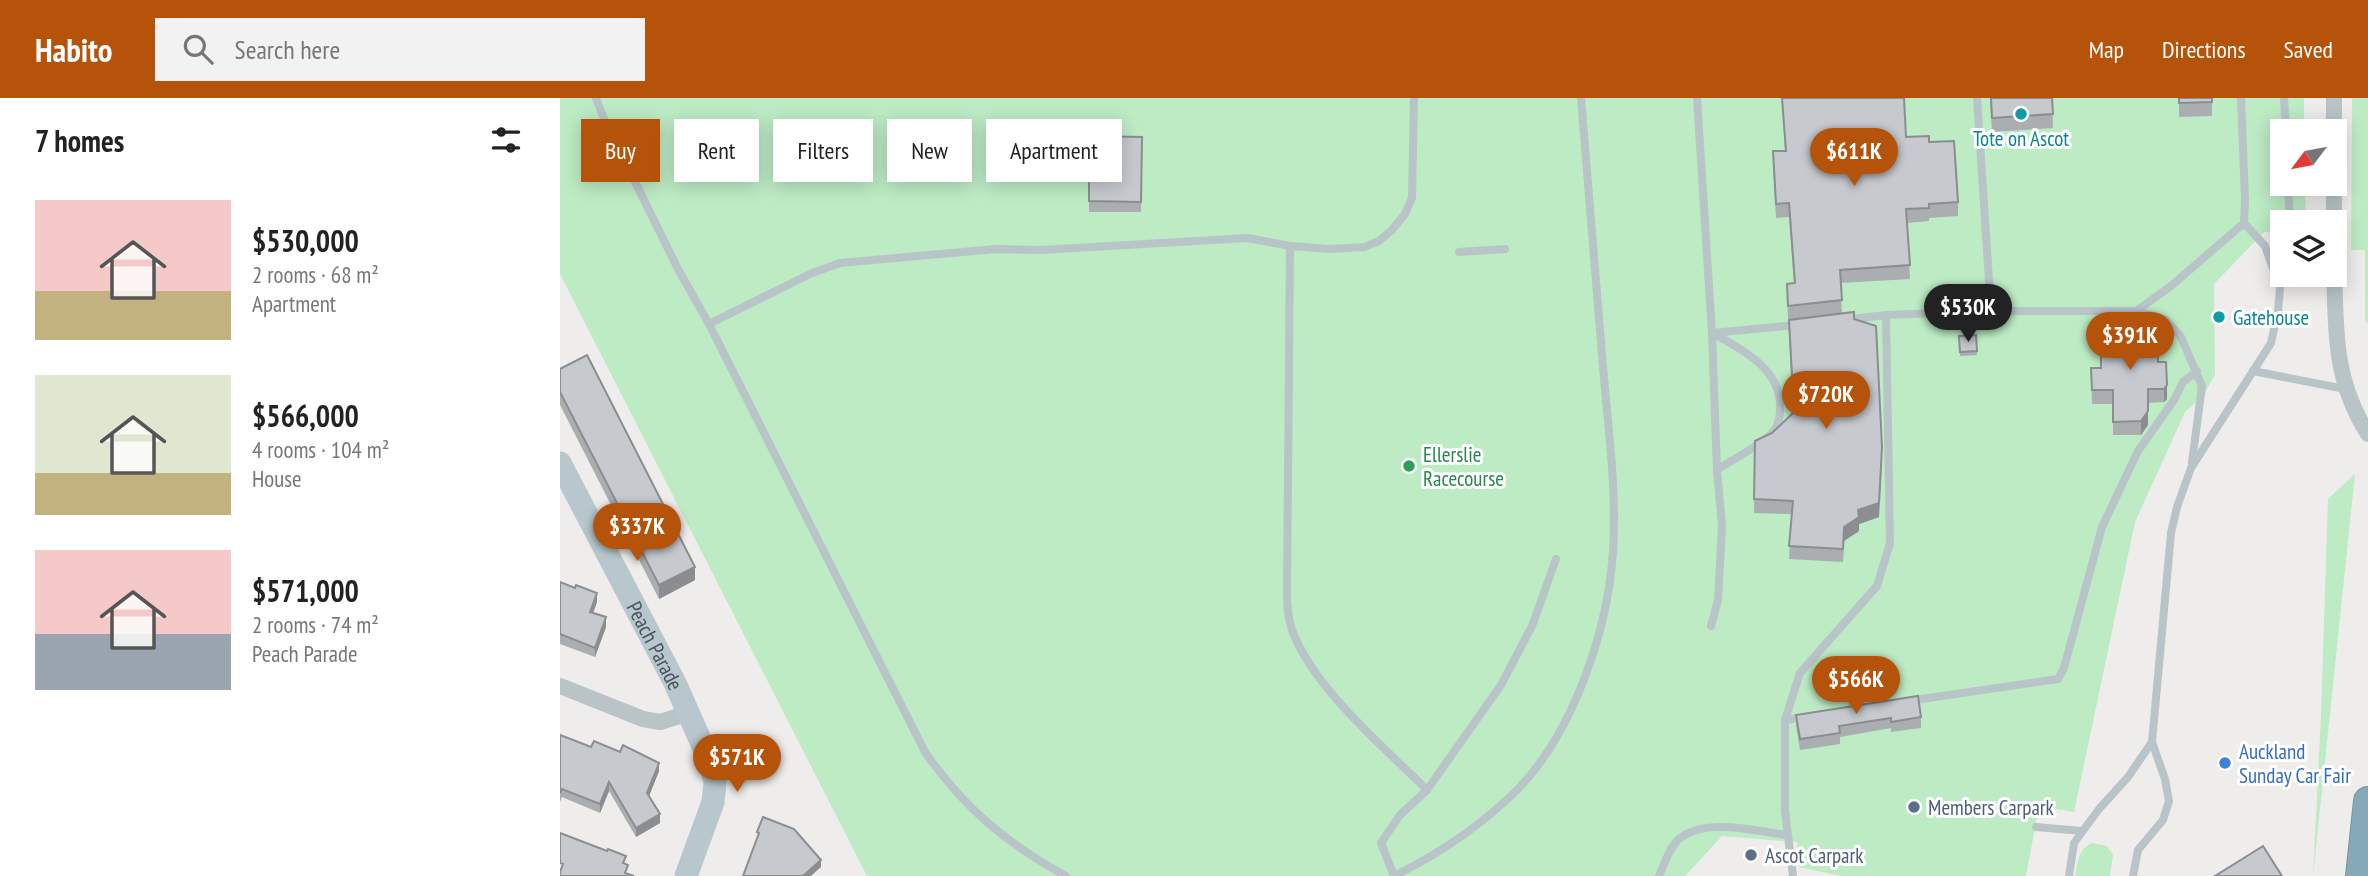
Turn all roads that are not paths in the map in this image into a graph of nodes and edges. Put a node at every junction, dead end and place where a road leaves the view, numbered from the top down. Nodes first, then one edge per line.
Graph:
1 (596, 98) edge
2 (1414, 98) edge
3 (1581, 98) edge
4 (1697, 98) edge
5 (1978, 98) edge
6 (2241, 98) edge
7 (2284, 98) edge
8 (2334, 98) edge
9 (2285, 119) edge
10 (2334, 119) edge
11 (2244, 223) junction
12 (1290, 246) junction
13 (1506, 249) dead end
14 (1459, 252) dead end
15 (2335, 287) edge
16 (2280, 288) joint
17 (1991, 311) junction
18 (2136, 311) junction
19 (1886, 315) junction
20 (1835, 321) edge
21 (709, 324) junction
22 (1810, 324) edge
23 (1712, 333) junction
24 (2197, 371) junction
25 (2253, 371) junction
26 (2345, 390) junction
27 (2368, 434) edge
28 (560, 463) edge
29 (2191, 468) junction
30 (1717, 470) junction
31 (1556, 559) dead end
32 (1711, 626) dead end
33 (560, 686) edge
34 (1894, 703) edge
35 (689, 713) junction
36 (1812, 716) edge
37 (1785, 720) junction
38 (2152, 742) junction
39 (1427, 790) junction
40 (2367, 807) edge
41 (2036, 827) dead end
42 (2082, 831) junction
43 (1787, 835) junction
44 (686, 876) edge
45 (1066, 876) edge
46 (1394, 876) edge
47 (1659, 876) edge
48 (1793, 876) edge
49 (2069, 876) edge
50 (2133, 876) edge
51 (2346, 876) edge
52 (2360, 876) edge

1 - 21 lane
2 - 12 lane
3 - 46 lane
4 - 23 lane
5 - 17 lane
6 - 11 lane
7 - 9 lane
8 - 10 street
11 - 16 lane
11 - 18 lane
12 - 21 lane
12 - 39 lane
13 - 14 lane
15 - 26 street
16 - 25 lane
17 - 18 lane
17 - 19 lane
18 - 24 lane
19 - 20 lane
19 - 37 lane
21 - 45 lane
22 - 23 lane
23 - 30 lane
23 - 30 lane
24 - 29 lane
24 - 34 lane
25 - 26 lane
25 - 29 lane
26 - 27 street
28 - 35 main road, Peach Parade
29 - 38 lane
30 - 32 lane
31 - 39 lane
33 - 35 street
35 - 44 main road, Peach Parade
36 - 37 lane
37 - 43 lane
38 - 42 lane
38 - 50 lane
39 - 46 lane
40 - 51 highway
40 - 52 highway
41 - 42 lane
42 - 49 lane
43 - 47 lane
43 - 48 lane

